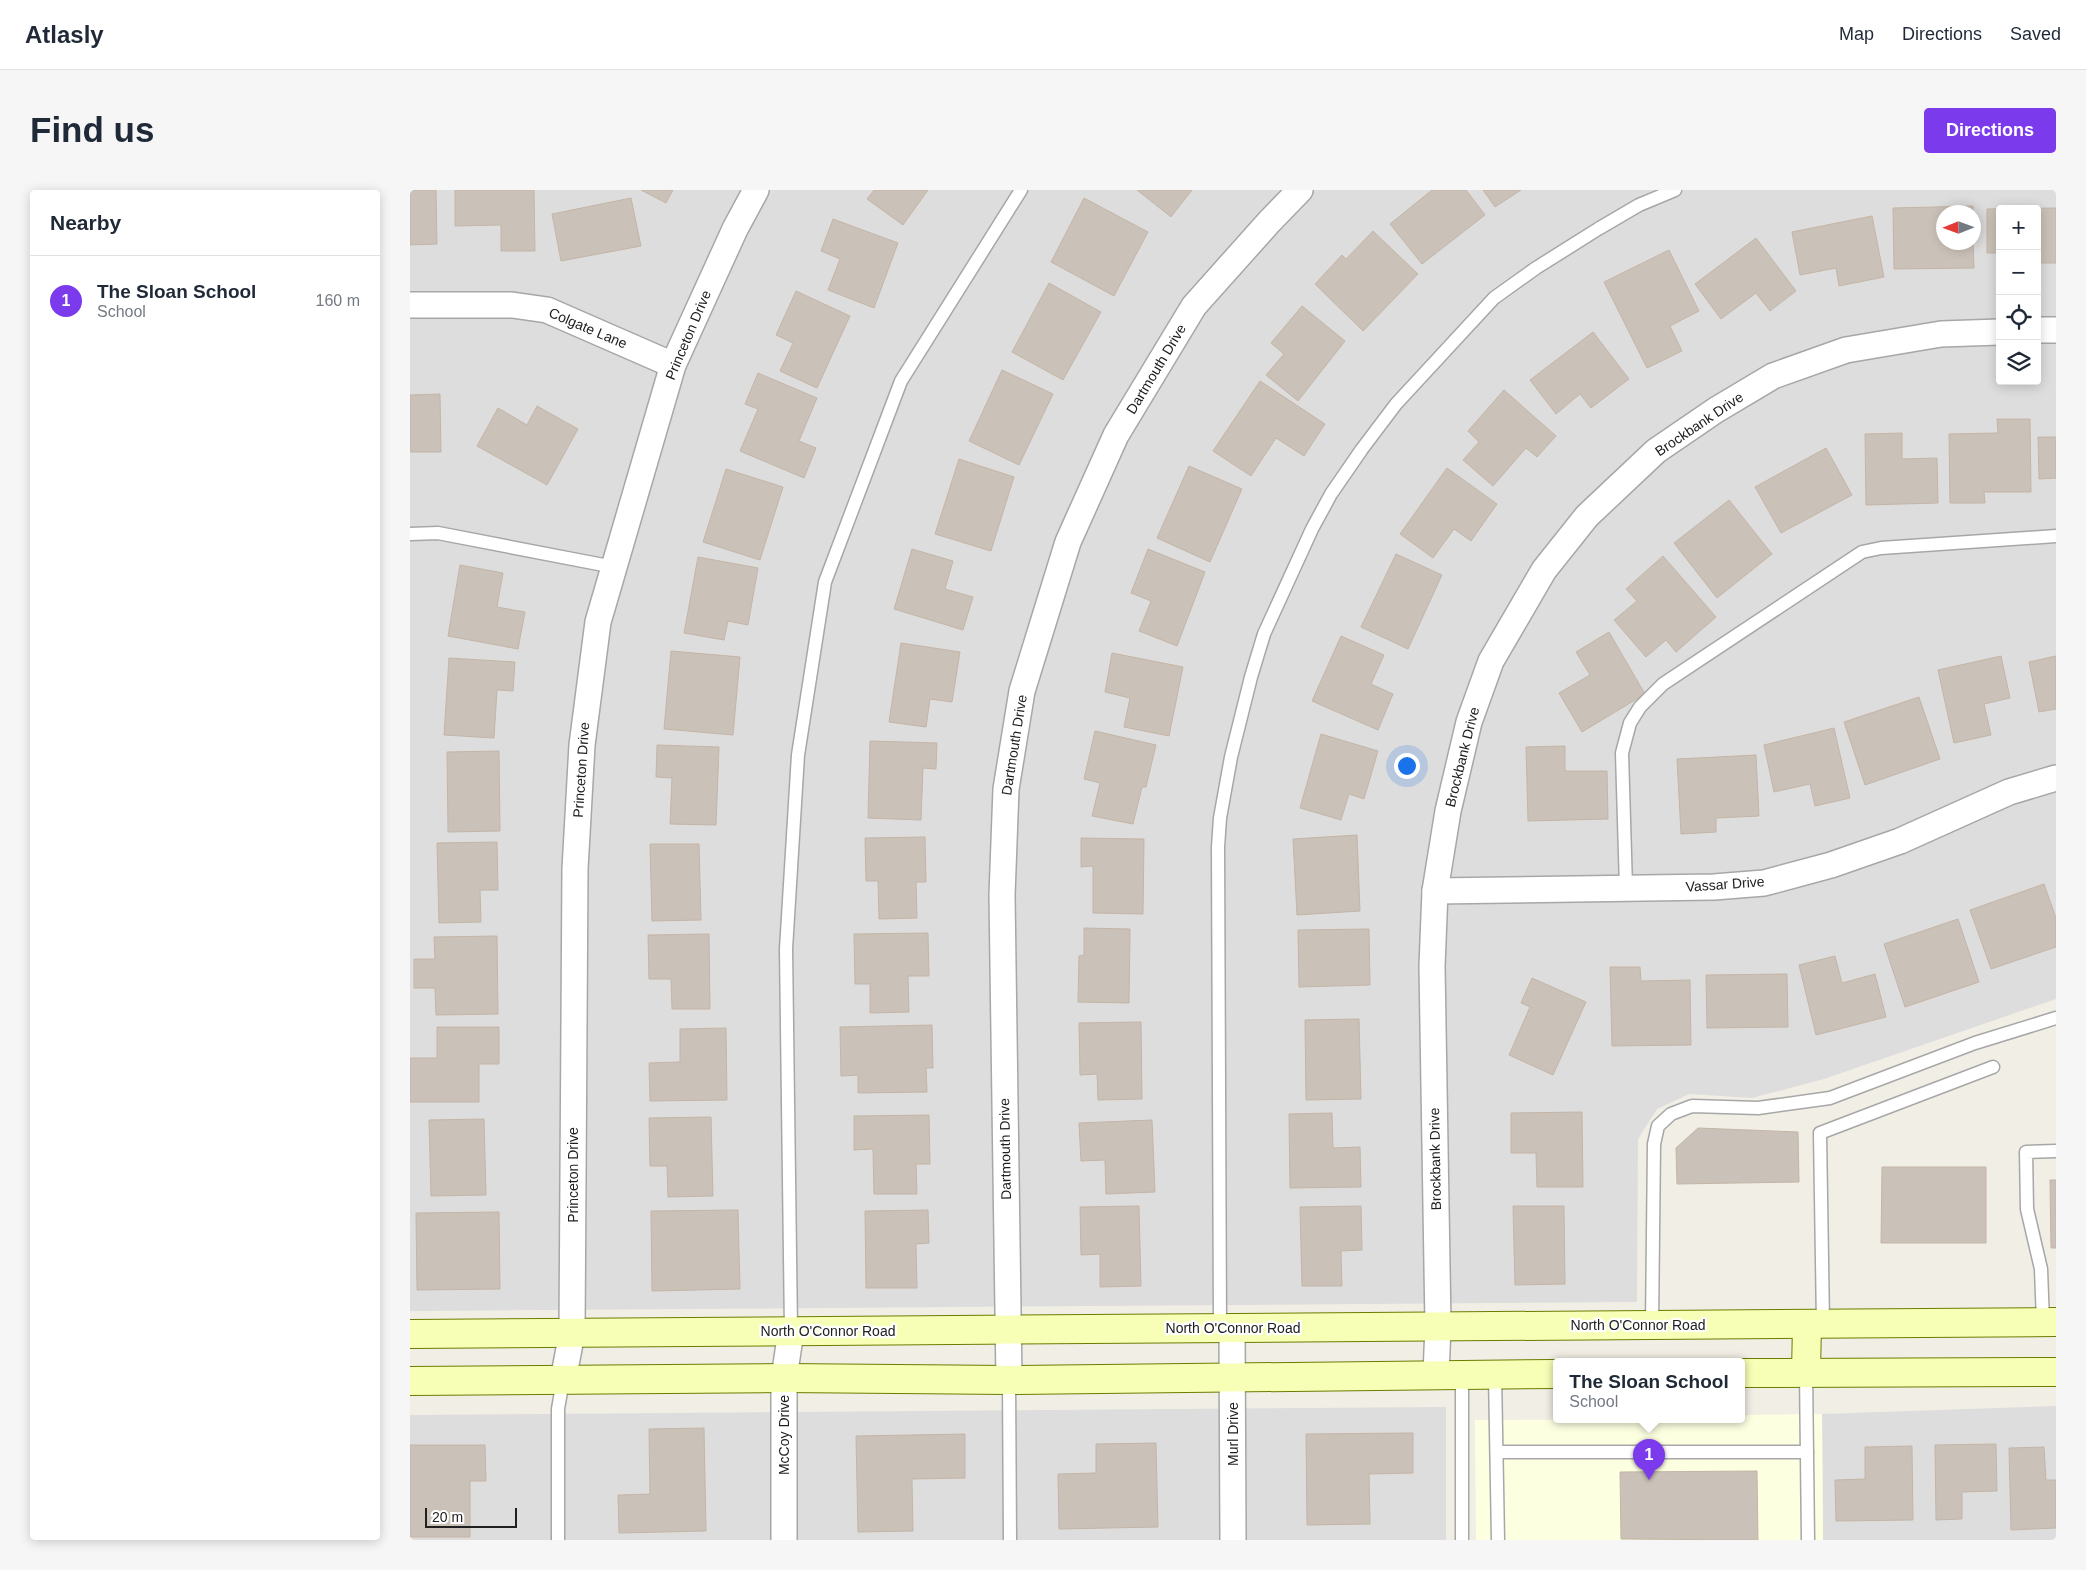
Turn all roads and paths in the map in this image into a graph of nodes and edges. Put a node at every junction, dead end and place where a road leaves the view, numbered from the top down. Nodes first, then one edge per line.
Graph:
1 (756, 190) edge
2 (1021, 190) edge
3 (1300, 190) edge
4 (1675, 190) edge
5 (410, 305) edge
6 (2041, 330) edge
7 (2056, 330) edge
8 (1996, 332) edge
9 (673, 365) junction
10 (410, 534) edge
11 (2056, 536) edge
12 (614, 567) junction
13 (2056, 778) edge
14 (1626, 888) junction
15 (1435, 891) junction
16 (2056, 1018) edge
17 (1993, 1067) dead end
18 (2056, 1151) edge
19 (2049, 1322) edge
20 (1815, 1324) junction
21 (1652, 1325) junction
22 (1438, 1326) junction
23 (1226, 1328) junction
24 (1008, 1330) junction
25 (791, 1331) junction
26 (572, 1333) junction
27 (410, 1334) edge
28 (2056, 1372) edge
29 (1745, 1373) edge
30 (1806, 1373) junction
31 (1495, 1374) junction
32 (1553, 1374) edge
33 (1449, 1375) junction
34 (1233, 1376) junction
35 (784, 1378) junction
36 (410, 1380) edge
37 (563, 1380) junction
38 (1009, 1380) junction
39 (1497, 1452) junction
40 (1807, 1452) junction
41 (558, 1540) edge
42 (784, 1540) edge
43 (1010, 1540) edge
44 (1233, 1540) edge
45 (1462, 1540) edge
46 (1498, 1540) edge
47 (1808, 1540) edge

1 - 9 street, Princeton Drive
2 - 25 lane
3 - 24 street, Dartmouth Drive
4 - 23 lane
5 - 9 street, Colgate Lane
6 - 7 street
8 - 15 street, Brockbank Drive
9 - 12 street, Princeton Drive
10 - 12 lane
11 - 14 lane
12 - 26 street, Princeton Drive
13 - 14 street, Vassar Drive
14 - 15 street, Vassar Drive
15 - 22 street, Brockbank Drive
16 - 21 lane
17 - 20 lane
18 - 19 lane
19 - 20 main road, North O'Connor Road
20 - 21 main road, North O'Connor Road
20 - 30 main road
21 - 22 main road, North O'Connor Road
22 - 23 main road, North O'Connor Road
22 - 33 street, Brockbank Drive
23 - 24 main road, North O'Connor Road
23 - 34 street, Murl Drive
24 - 25 main road, North O'Connor Road
24 - 38 street, Dartmouth Drive
25 - 26 main road, North O'Connor Road
25 - 35 street, McCoy Drive
26 - 27 main road, North O'Connor Road
26 - 37 street, Princeton Drive
28 - 30 main road
29 - 30 main road
30 - 40 lane
31 - 32 main road
31 - 33 main road
31 - 39 lane
33 - 34 main road
33 - 45 lane
34 - 38 main road
34 - 44 street, Murl Drive
35 - 37 main road
35 - 38 main road
35 - 42 street, McCoy Drive
36 - 37 main road
37 - 41 lane
38 - 43 lane
39 - 40 lane
39 - 46 lane
40 - 47 lane

